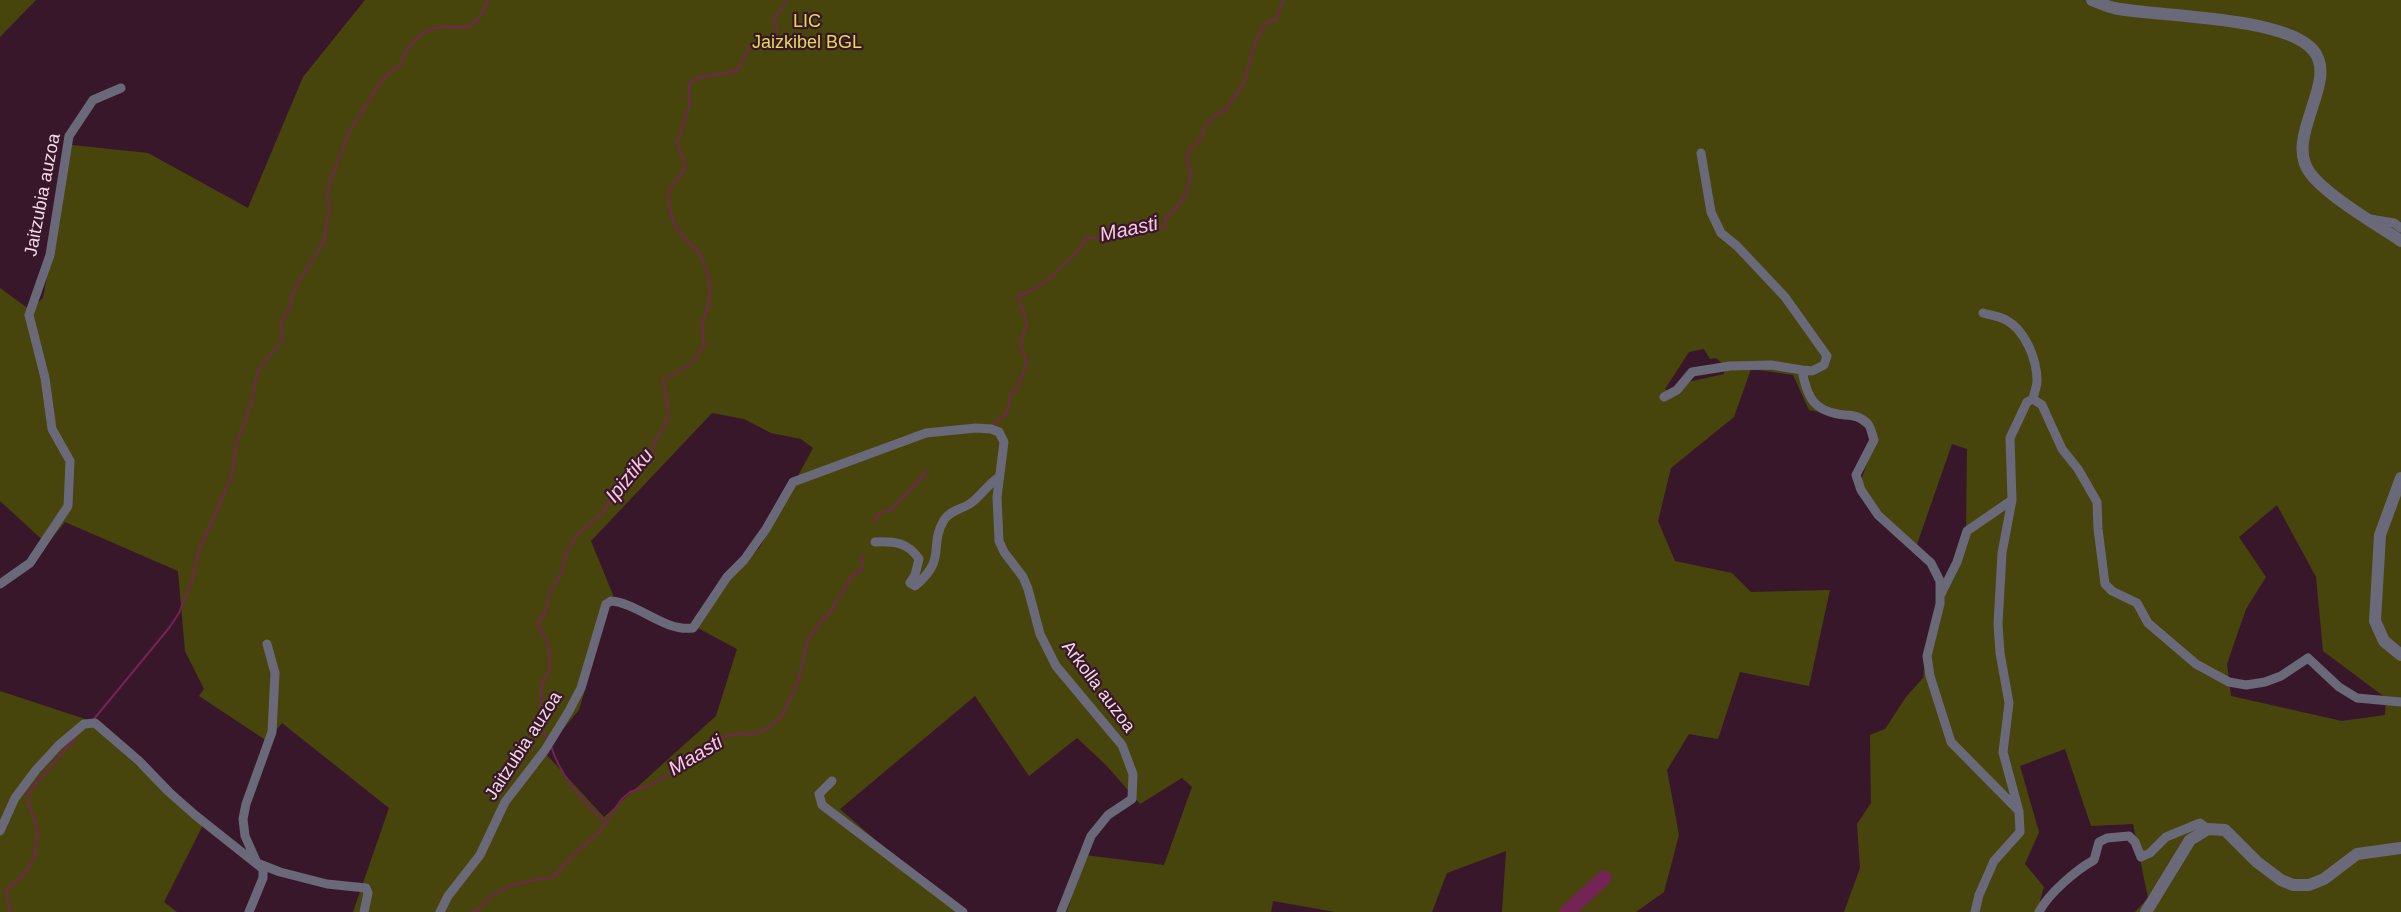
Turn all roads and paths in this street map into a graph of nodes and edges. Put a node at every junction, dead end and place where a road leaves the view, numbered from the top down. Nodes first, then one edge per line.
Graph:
1 (2092, 0) edge
2 (121, 88) dead end
3 (1701, 153) dead end
4 (2365, 218) junction
5 (2401, 228) edge
6 (2401, 241) edge
7 (1983, 313) dead end
8 (1802, 370) junction
9 (1664, 397) dead end
10 (2033, 399) junction
11 (999, 477) junction
12 (2401, 478) edge
13 (793, 482) joint
14 (2012, 500) junction
15 (875, 542) dead end
16 (0, 585) edge
17 (1940, 596) junction
18 (267, 644) dead end
19 (2401, 655) edge
20 (2401, 702) edge
21 (832, 781) dead end
22 (2019, 811) junction
23 (2208, 829) junction
24 (0, 831) edge
25 (2401, 848) edge
26 (257, 863) junction
27 (249, 912) edge
28 (364, 912) edge
29 (440, 912) edge
30 (963, 912) edge
31 (1061, 912) edge
32 (1975, 912) edge
33 (2039, 912) edge
34 (2146, 912) edge

1 - 4 street
2 - 16 street, Jaitzubia auzoa
3 - 8 street
4 - 5 street
4 - 6 street
7 - 10 street
8 - 9 street
8 - 17 street
10 - 14 street
10 - 20 street
11 - 13 street, Arkolla auzoa
11 - 15 street
11 - 31 street, Arkolla auzoa
12 - 19 street
13 - 29 street, Jaitzubia auzoa
14 - 17 street
14 - 22 street
17 - 22 street
18 - 26 street
21 - 30 street
22 - 32 street
23 - 25 street
23 - 33 street
23 - 34 street
24 - 26 street
26 - 27 street
26 - 28 street

